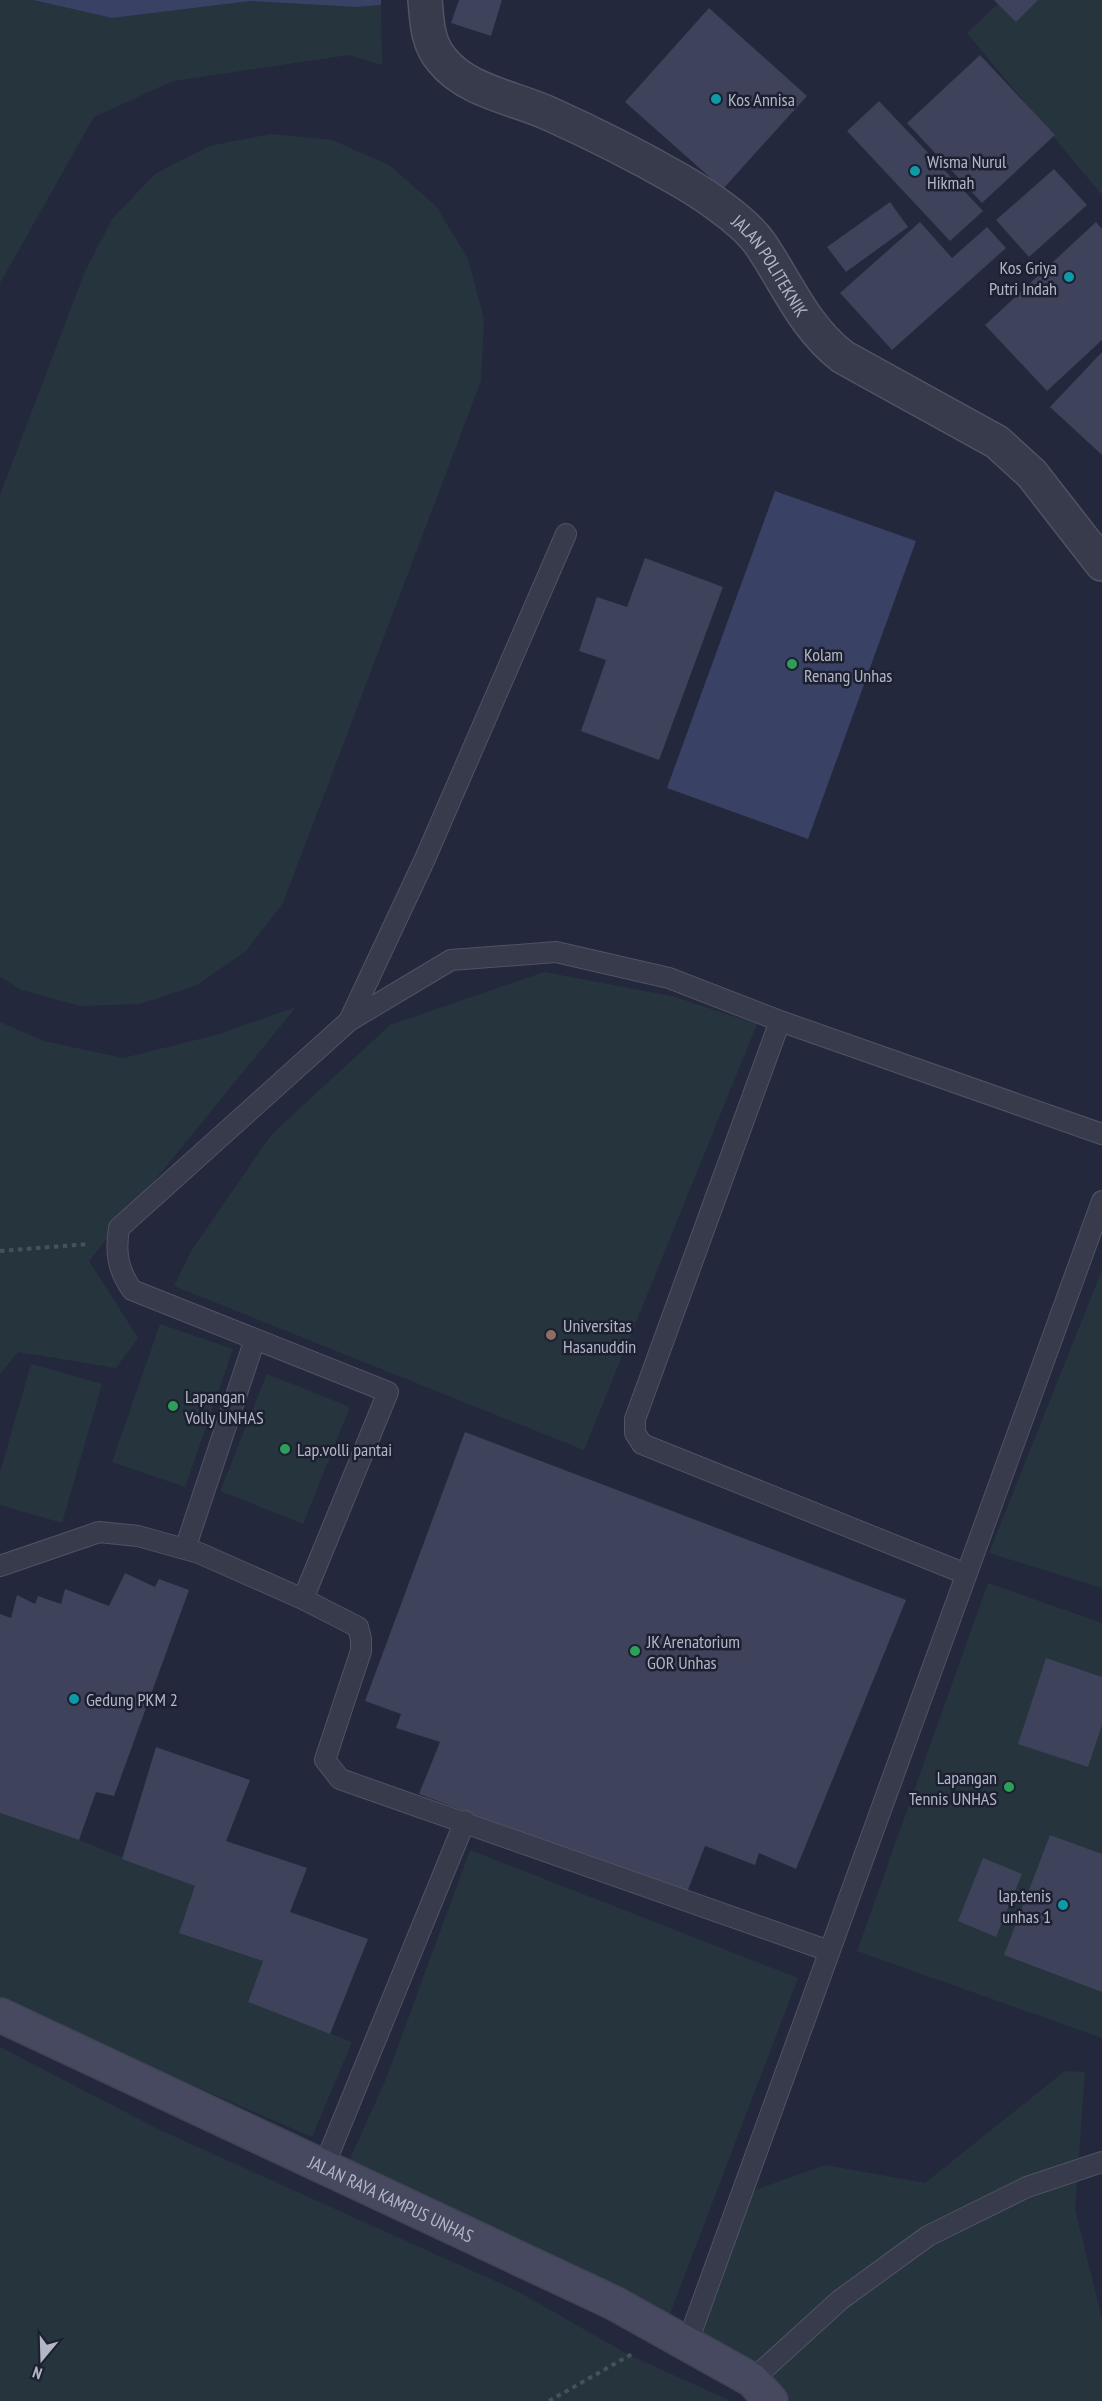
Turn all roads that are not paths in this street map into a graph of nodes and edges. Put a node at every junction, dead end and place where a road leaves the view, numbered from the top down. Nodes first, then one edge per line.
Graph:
1 (425, 0) edge
2 (566, 534) dead end
3 (1102, 564) edge
4 (349, 1021) junction
5 (780, 1021) junction
6 (1102, 1134) edge
7 (1102, 1202) edge
8 (255, 1339) junction
9 (186, 1549) junction
10 (0, 1566) edge
11 (966, 1574) junction
12 (303, 1599) junction
13 (465, 1821) junction
14 (829, 1951) junction
15 (0, 2015) edge
16 (1102, 2162) edge
17 (324, 2166) junction
18 (678, 2338) junction
19 (762, 2390) edge

1 - 3 street, JALAN POLITEKNIK
2 - 4 lane
4 - 5 lane
4 - 8 lane
5 - 6 lane
5 - 11 lane
7 - 11 lane
8 - 9 lane
8 - 12 lane
9 - 10 lane
9 - 12 lane
11 - 14 lane
12 - 13 lane
13 - 14 lane
13 - 17 lane
14 - 18 lane
15 - 17 street, JALAN RAYA KAMPUS UNHAS
16 - 19 lane
17 - 18 street, JALAN RAYA KAMPUS UNHAS
18 - 19 street, JALAN RAYA KAMPUS UNHAS

